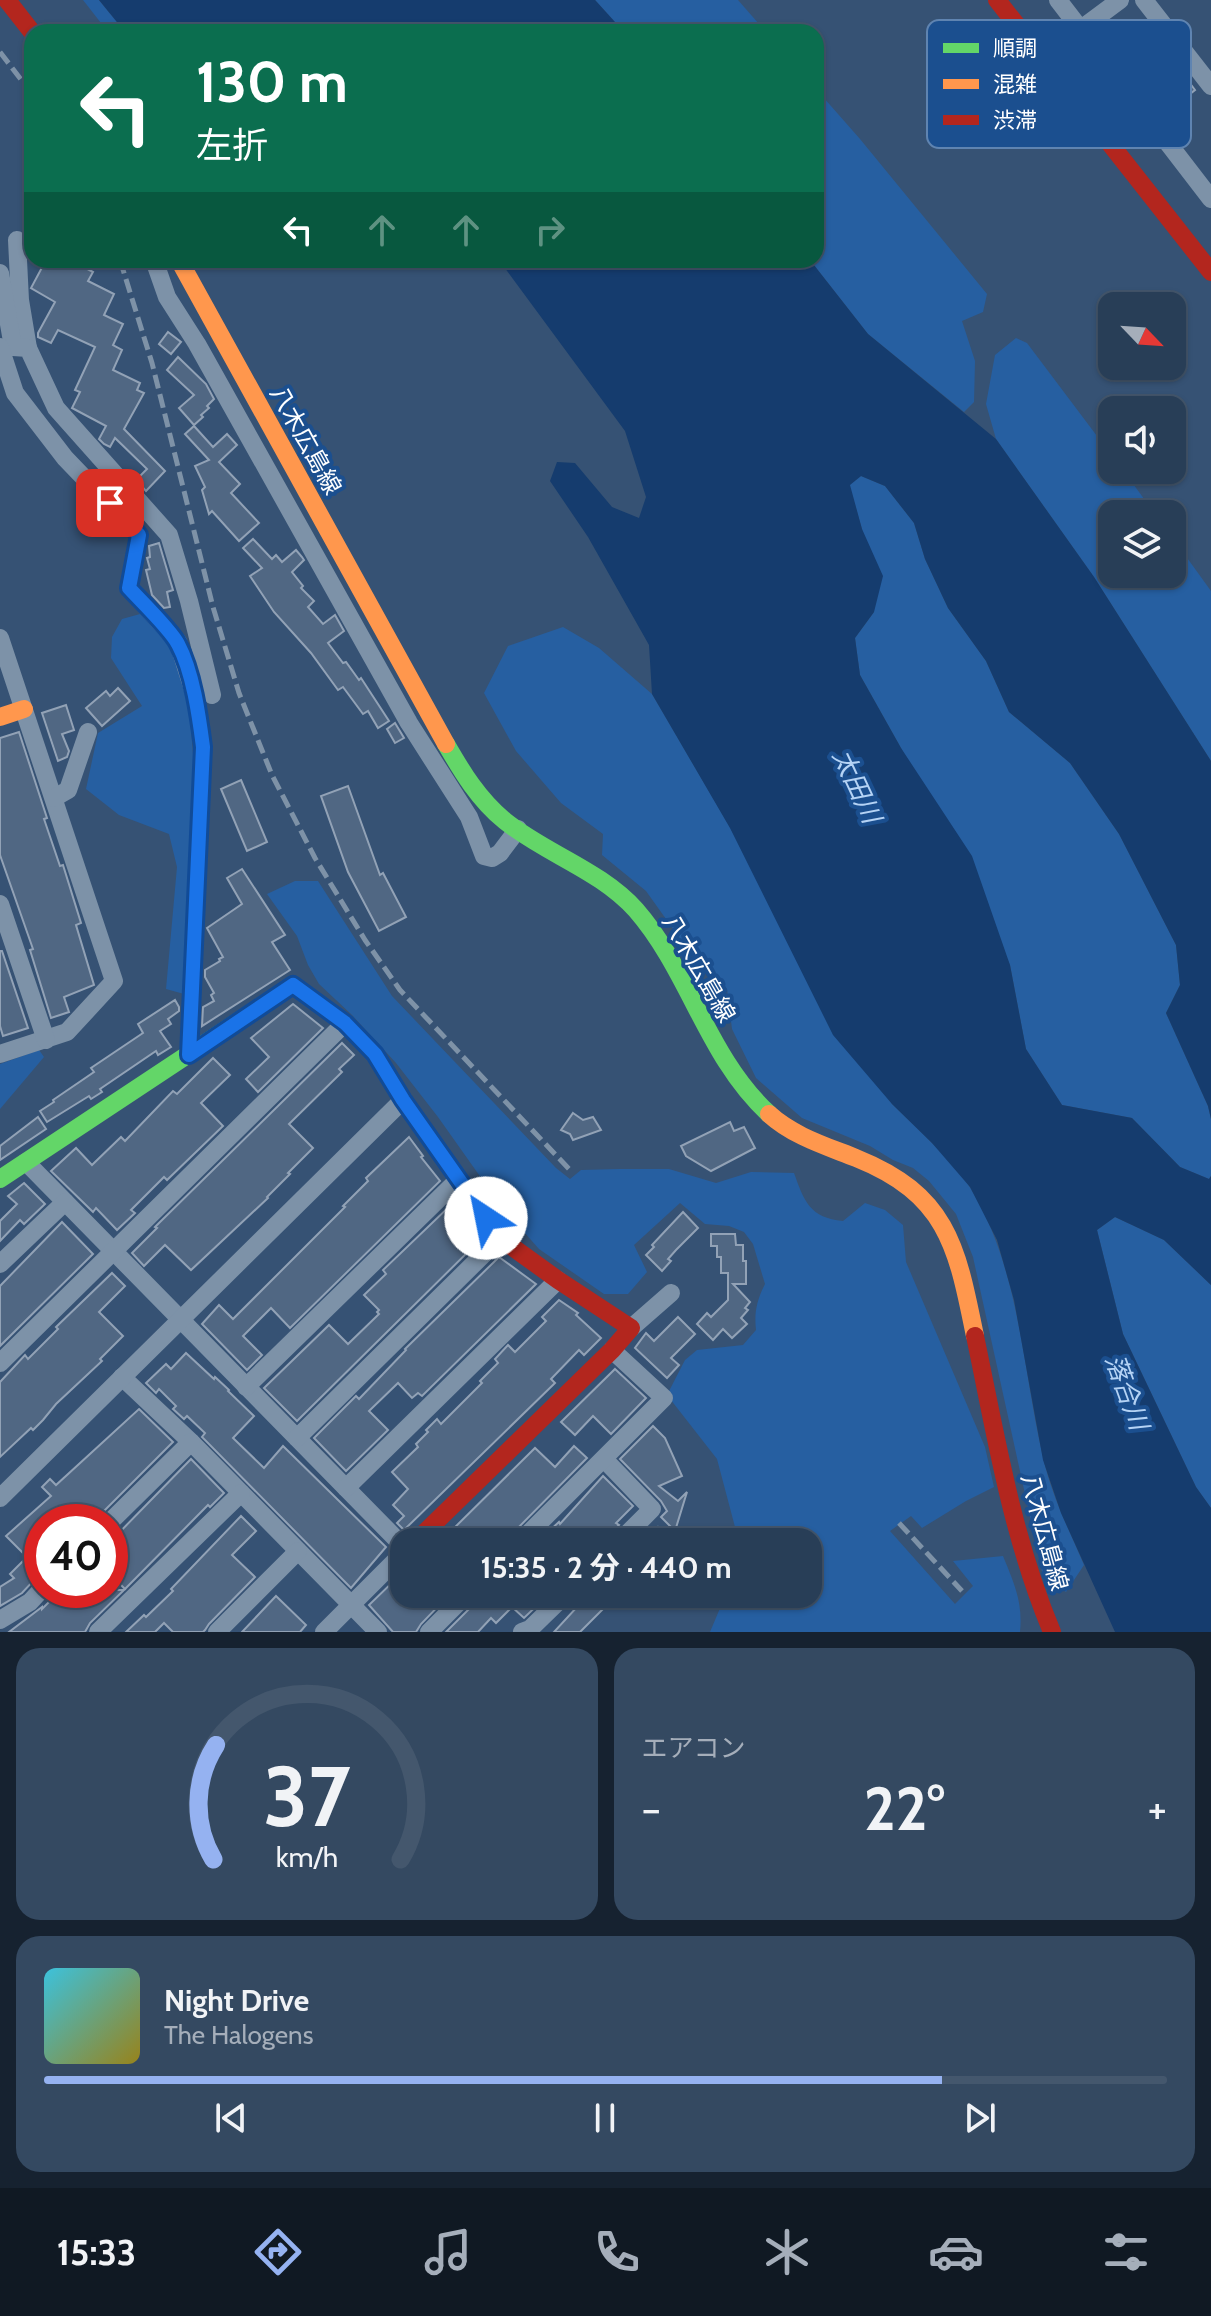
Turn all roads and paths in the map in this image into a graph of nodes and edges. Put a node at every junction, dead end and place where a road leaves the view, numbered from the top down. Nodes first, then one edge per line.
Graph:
1 (7, 0) edge
2 (997, 0) edge
3 (1058, 0) edge
4 (1120, 0) edge
5 (1144, 0) edge
6 (1013, 20) edge
7 (1074, 20) edge
8 (1093, 20) edge
9 (1160, 20) edge
10 (26, 24) edge
11 (1191, 60) edge
12 (1211, 86) edge
13 (1113, 148) edge
14 (1172, 148) edge
15 (1211, 199) edge
16 (17, 240) dead end
17 (157, 268) edge
18 (183, 268) edge
19 (1211, 272) edge
20 (0, 273) edge
21 (0, 347) edge
22 (28, 348) junction
23 (0, 638) edge
24 (212, 695) dead end
25 (24, 709) junction
26 (0, 717) edge
27 (88, 732) dead end
28 (54, 798) junction
29 (518, 829) junction
30 (0, 904) edge
31 (345, 1023) junction
32 (46, 1040) junction
33 (0, 1054) edge
34 (189, 1055) junction
35 (403, 1100) junction
36 (26, 1162) junction
37 (0, 1179) edge
38 (459, 1179) junction
39 (65, 1202) junction
40 (500, 1238) junction
41 (113, 1251) junction
42 (0, 1264) edge
43 (558, 1280) junction
44 (671, 1293) dead end
45 (180, 1319) junction
46 (631, 1328) junction
47 (612, 1350) junction
48 (0, 1363) edge
49 (122, 1377) junction
50 (246, 1387) junction
51 (297, 1438) junction
52 (191, 1442) junction
53 (604, 1459) junction
54 (346, 1488) junction
55 (241, 1493) junction
56 (0, 1498) edge
57 (128, 1504) edge
58 (429, 1528) edge
59 (534, 1528) edge
60 (633, 1528) edge
61 (390, 1535) edge
62 (298, 1551) junction
63 (390, 1565) edge
64 (352, 1605) junction
65 (24, 1606) edge
66 (453, 1608) edge
67 (552, 1608) edge
68 (0, 1620) edge
69 (98, 1632) edge
70 (217, 1632) edge
71 (324, 1632) edge
72 (378, 1632) edge
73 (429, 1632) edge
74 (522, 1632) edge
75 (1052, 1632) edge

1 - 10 main road
2 - 6 main road
3 - 7 street
4 - 8 street
5 - 9 street
11 - 12 street
13 - 19 main road
14 - 15 street
16 - 22 street
17 - 29 street
18 - 29 main road, 八木広島線
20 - 22 street
21 - 34 street
22 - 24 street
23 - 25 street
25 - 26 main road
25 - 28 street
27 - 28 street
28 - 32 street
29 - 75 main road, 八木広島線
30 - 32 street
31 - 34 main road
31 - 35 main road
31 - 41 street
32 - 33 street
34 - 36 main road
35 - 38 main road
35 - 45 street
36 - 37 main road
36 - 39 street
38 - 40 main road
38 - 50 street
39 - 41 street
39 - 42 street
40 - 43 main road
40 - 51 street
41 - 45 street
41 - 48 street
43 - 46 main road
43 - 54 street
44 - 46 street
45 - 49 street
45 - 50 street
46 - 47 main road
47 - 53 street
47 - 58 main road
49 - 52 street
49 - 56 street
50 - 51 street
51 - 54 street
52 - 55 street
52 - 57 street
53 - 59 street
53 - 60 street
54 - 61 street
55 - 62 street
55 - 69 street
62 - 64 street
62 - 70 street
63 - 64 street
64 - 71 street
64 - 72 street
65 - 68 street
66 - 73 street
67 - 74 street

